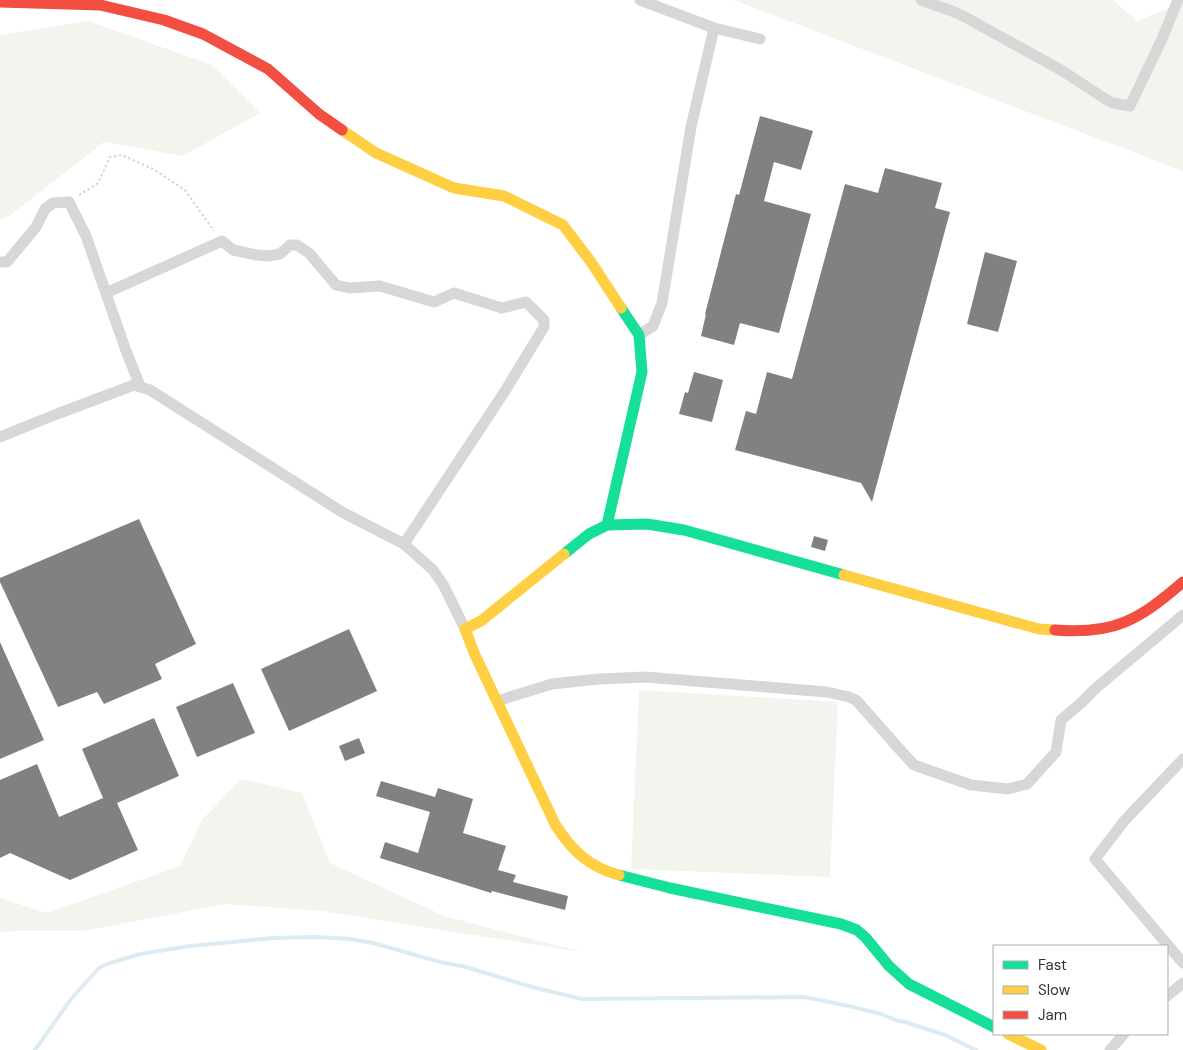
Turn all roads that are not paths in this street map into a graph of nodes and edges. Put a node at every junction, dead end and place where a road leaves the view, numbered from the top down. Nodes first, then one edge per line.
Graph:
1 (640, 0) edge
2 (921, 0) edge
3 (1178, 0) edge
4 (0, 2) edge
5 (714, 28) junction
6 (760, 39) dead end
7 (0, 262) edge
8 (106, 293) junction
9 (639, 335) junction
10 (140, 386) junction
11 (0, 437) edge
12 (607, 525) junction
13 (404, 544) junction
14 (1183, 582) edge
15 (1183, 615) edge
16 (464, 629) junction
17 (497, 701) junction
18 (1183, 759) edge
19 (1183, 963) edge
20 (1183, 983) edge
21 (1168, 995) edge
22 (993, 1026) edge
23 (1010, 1035) edge
24 (1123, 1035) edge
25 (1041, 1050) edge
26 (1110, 1050) edge

1 - 5 street
2 - 3 street
4 - 9 street
5 - 6 street
5 - 9 street
7 - 8 street
8 - 10 street
8 - 13 street
9 - 12 street
10 - 11 street
10 - 13 street
12 - 14 street
12 - 16 street
13 - 16 street
15 - 17 street
16 - 17 street
17 - 22 street
18 - 19 street
20 - 21 street
23 - 25 street
24 - 26 street

